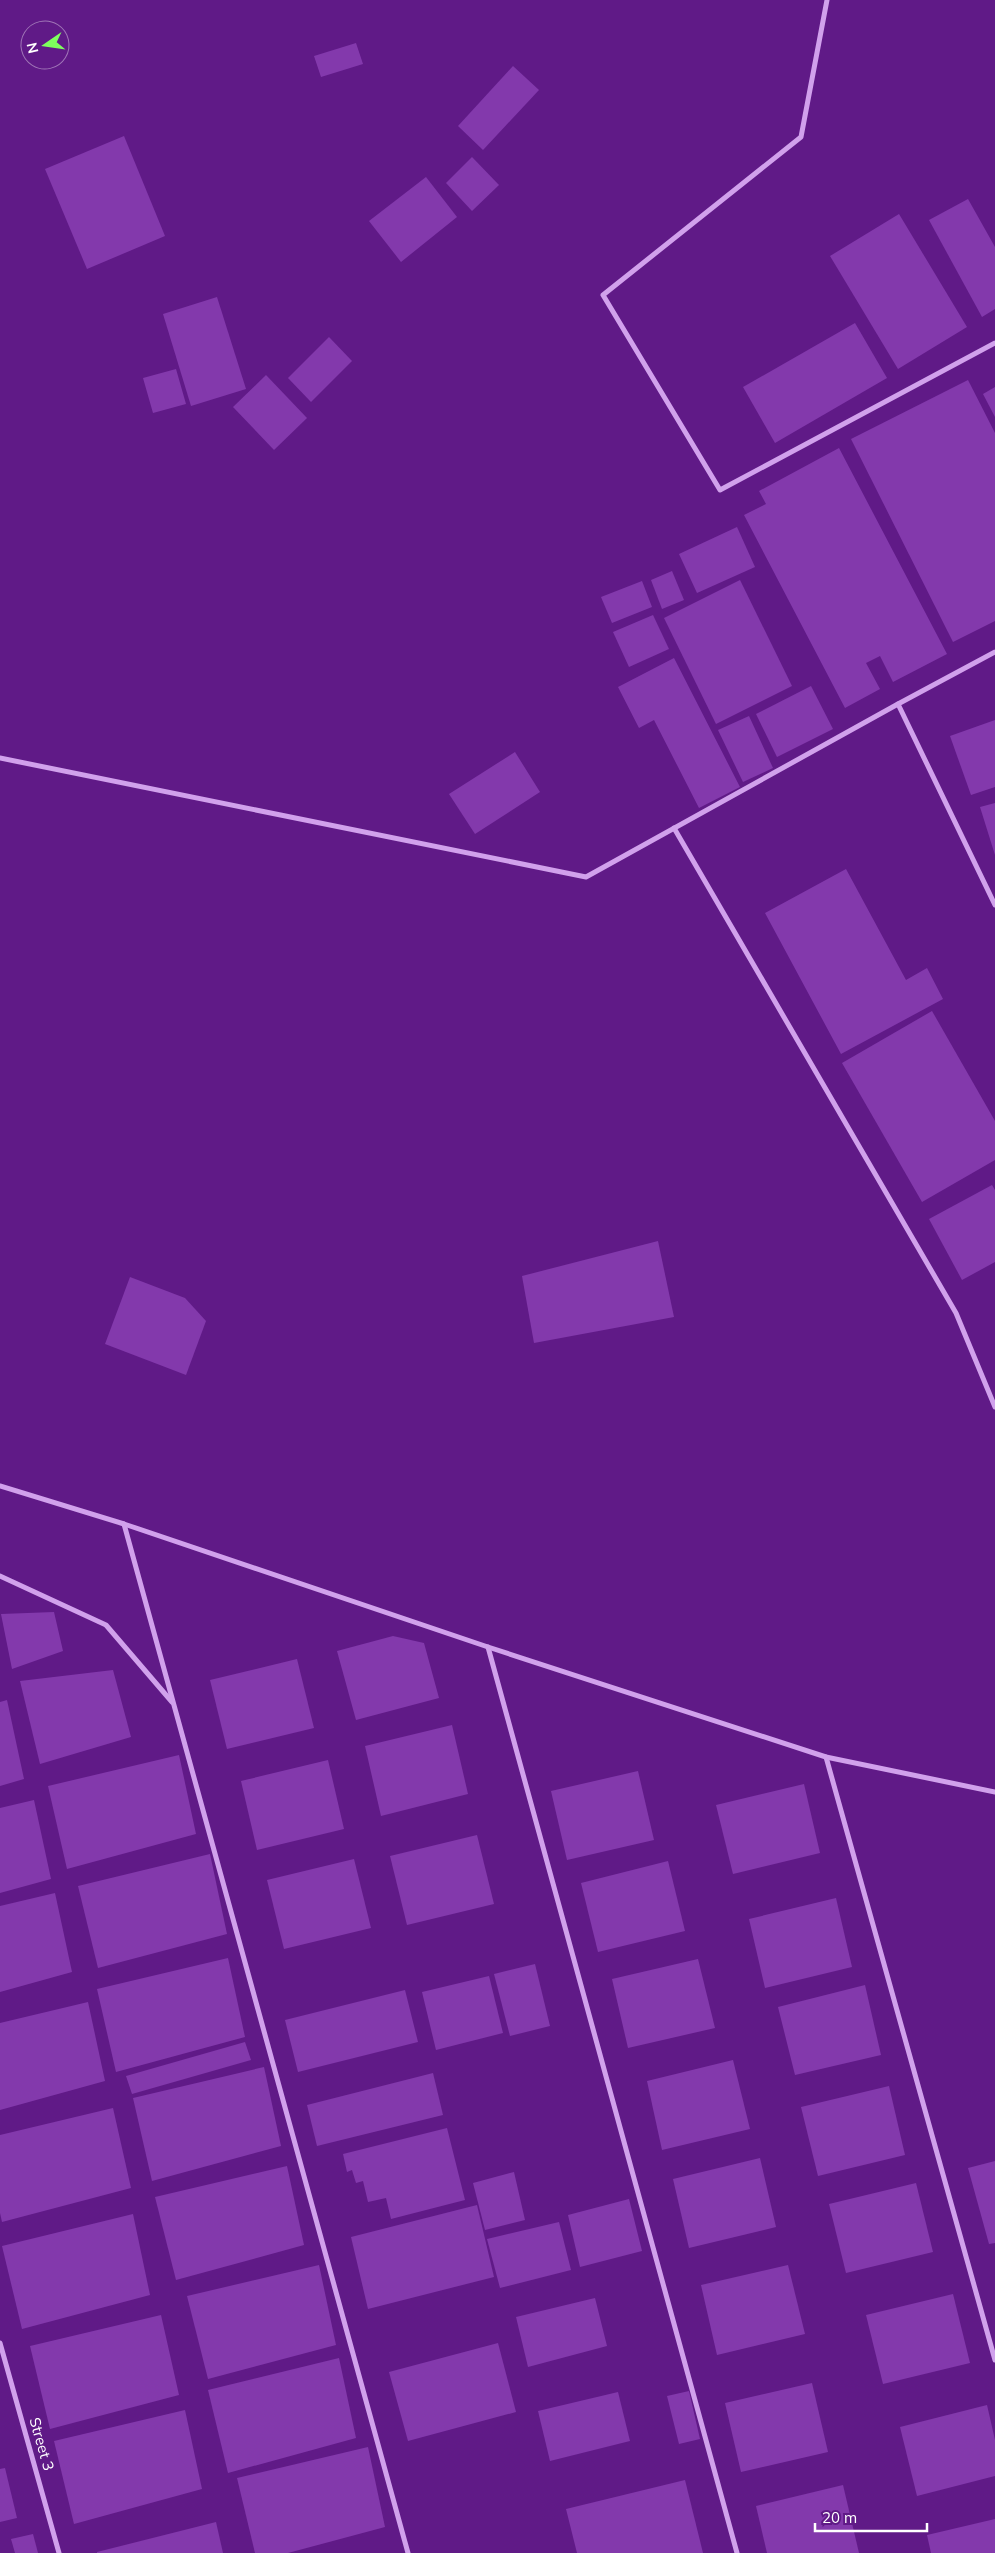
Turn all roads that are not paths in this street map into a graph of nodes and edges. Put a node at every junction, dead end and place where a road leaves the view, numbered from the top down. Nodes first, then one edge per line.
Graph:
1 (827, 0) edge
2 (995, 343) edge
3 (995, 652) edge
4 (898, 704) junction
5 (0, 758) edge
6 (674, 828) junction
7 (995, 905) edge
8 (995, 1407) edge
9 (0, 1486) edge
10 (124, 1524) junction
11 (0, 1576) edge
12 (488, 1647) junction
13 (174, 1705) junction
14 (826, 1757) junction
15 (995, 1792) edge
16 (0, 2343) edge
17 (995, 2360) edge
18 (59, 2553) edge
19 (408, 2553) edge
20 (737, 2553) edge

1 - 2 street
3 - 4 street
4 - 6 street
4 - 7 street
5 - 6 street
6 - 8 street
9 - 10 street
10 - 12 street
10 - 13 street
11 - 13 street
12 - 14 street
12 - 20 street
13 - 19 street
14 - 15 street
14 - 17 street
16 - 18 street, Street 3

